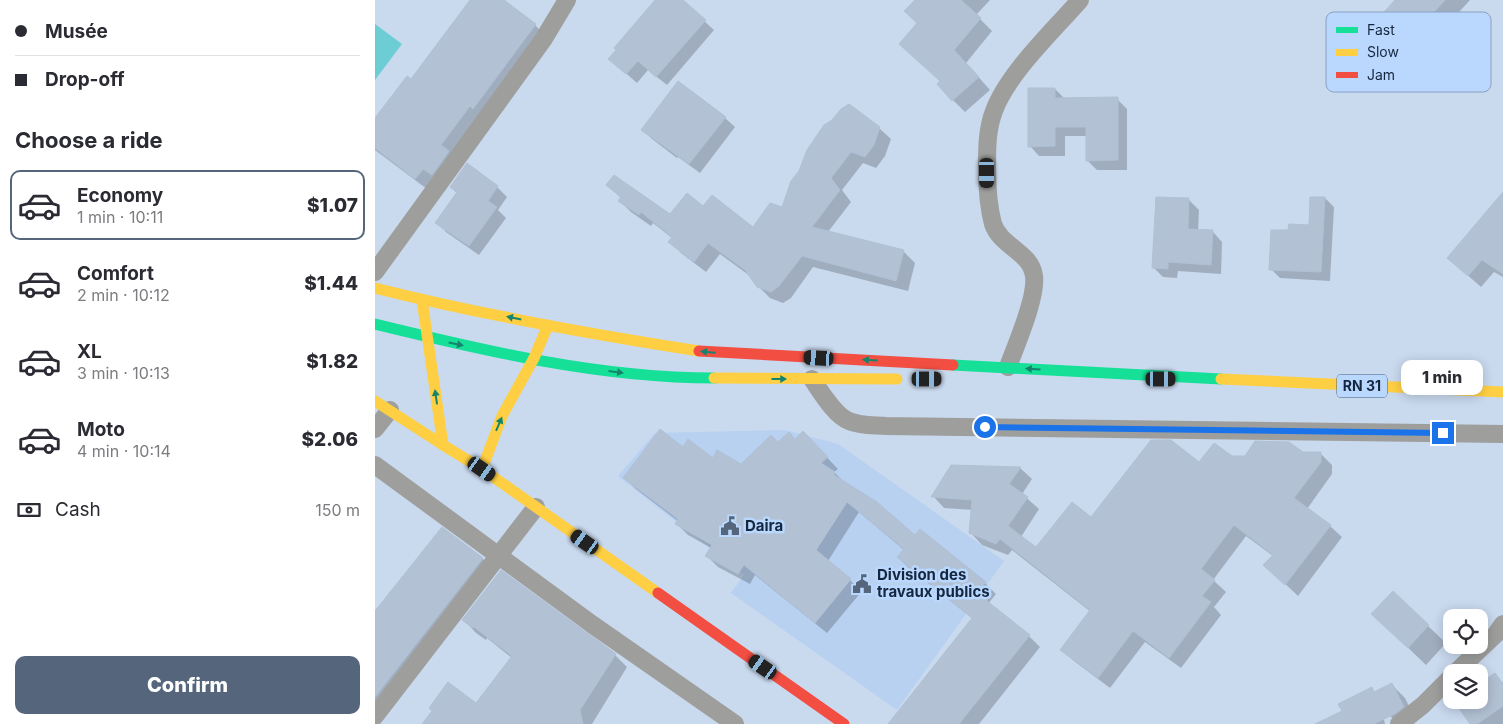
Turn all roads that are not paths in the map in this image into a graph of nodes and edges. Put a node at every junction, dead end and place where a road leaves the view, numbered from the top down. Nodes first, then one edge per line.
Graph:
1 (567, 0) edge
2 (1080, 0) edge
3 (375, 272) edge
4 (375, 288) edge
5 (422, 300) junction
6 (375, 324) edge
7 (548, 326) junction
8 (428, 338) junction
9 (534, 358) junction
10 (1005, 373) junction
11 (812, 379) junction
12 (912, 379) dead end
13 (1503, 392) edge
14 (382, 405) edge
15 (375, 429) edge
16 (1503, 434) edge
17 (443, 445) junction
18 (375, 464) edge
19 (482, 469) junction
20 (536, 508) junction
21 (499, 554) junction
22 (1503, 624) edge
23 (1464, 664) edge
24 (1443, 685) edge
25 (375, 716) edge
26 (735, 724) edge
27 (844, 724) edge
28 (1399, 724) edge

1 - 3 street
2 - 10 street
4 - 5 main road, RN 31
7 -> 5 main road, RN 31
5 - 8 main road
6 - 8 main road
7 - 9 main road
10 -> 7 main road, RN 31
8 -> 9 main road
17 -> 8 main road
9 -> 11 main road
19 -> 9 main road
10 - 13 main road, RN 31
11 - 12 main road
11 - 16 street
14 - 15 street
14 - 17 main road
17 - 19 main road
18 - 21 street
19 - 20 main road
20 - 21 street
20 - 27 main road
21 - 25 street
21 - 26 street
22 - 23 street
24 - 28 street

